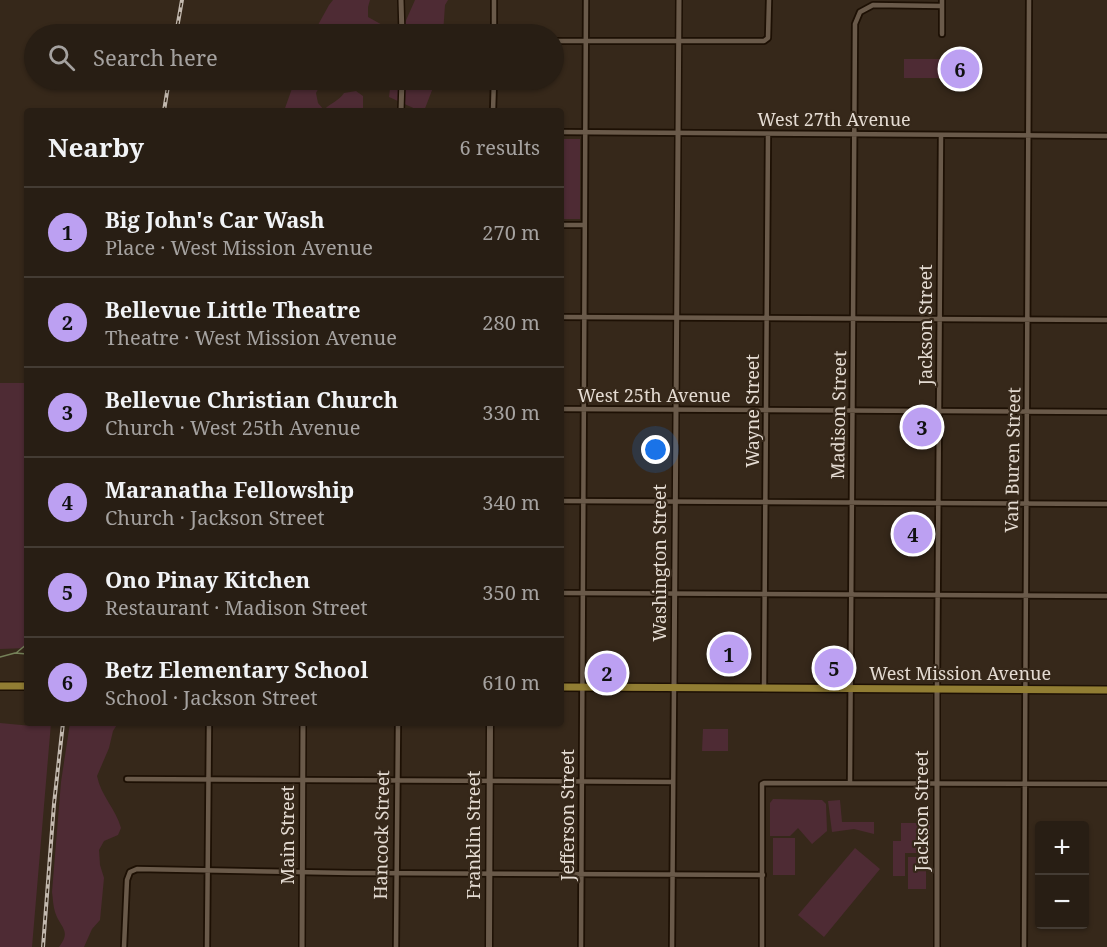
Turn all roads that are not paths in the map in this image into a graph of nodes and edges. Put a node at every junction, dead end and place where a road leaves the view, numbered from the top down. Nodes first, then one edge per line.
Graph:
1 (401, 0) edge
2 (494, 0) edge
3 (586, 0) edge
4 (679, 0) edge
5 (769, 0) edge
6 (1029, 0) edge
7 (942, 3) edge
8 (402, 24) edge
9 (494, 24) edge
10 (942, 34) dead end
11 (564, 40) edge
12 (586, 40) junction
13 (678, 41) junction
14 (402, 90) edge
15 (494, 90) edge
16 (402, 108) edge
17 (494, 108) edge
18 (564, 132) edge
19 (586, 132) junction
20 (678, 133) junction
21 (768, 134) junction
22 (854, 134) junction
23 (941, 135) junction
24 (1029, 136) junction
25 (1107, 136) edge
26 (564, 225) edge
27 (584, 225) junction
28 (564, 317) edge
29 (585, 317) junction
30 (676, 318) junction
31 (767, 318) junction
32 (854, 319) junction
33 (941, 319) junction
34 (1028, 320) junction
35 (1107, 320) edge
36 (564, 409) edge
37 (584, 409) junction
38 (676, 410) junction
39 (766, 410) junction
40 (853, 411) junction
41 (940, 411) junction
42 (1027, 412) junction
43 (1107, 412) edge
44 (564, 501) edge
45 (584, 501) junction
46 (675, 502) junction
47 (766, 502) junction
48 (852, 503) junction
49 (940, 503) junction
50 (1026, 504) junction
51 (1107, 504) edge
52 (564, 593) edge
53 (584, 593) junction
54 (675, 594) junction
55 (764, 594) junction
56 (851, 594) junction
57 (938, 595) junction
58 (1026, 595) junction
59 (1107, 596) edge
60 (0, 686) edge
61 (24, 686) edge
62 (564, 687) edge
63 (583, 687) junction
64 (674, 687) junction
65 (764, 688) junction
66 (850, 688) junction
67 (937, 689) junction
68 (1025, 689) junction
69 (1107, 690) edge
70 (209, 726) edge
71 (303, 726) edge
72 (398, 726) edge
73 (490, 726) edge
74 (127, 779) dead end
75 (209, 779) junction
76 (303, 780) junction
77 (397, 780) junction
78 (489, 780) junction
79 (582, 781) junction
80 (673, 782) junction
81 (850, 783) junction
82 (937, 783) junction
83 (1024, 783) junction
84 (1107, 784) edge
85 (208, 870) junction
86 (303, 872) junction
87 (396, 873) junction
88 (488, 873) junction
89 (581, 873) junction
90 (673, 874) junction
91 (763, 875) junction
92 (124, 947) edge
93 (207, 947) edge
94 (302, 947) edge
95 (396, 947) edge
96 (489, 947) edge
97 (581, 947) edge
98 (672, 947) edge
99 (762, 947) edge
100 (937, 947) edge
101 (1024, 947) edge

1 - 8 street
2 - 9 street
3 - 12 street, Jefferson Street
4 - 13 street, Washington Street
5 - 13 street
6 - 24 street, Van Buren Street
7 - 10 street
7 - 22 street, Madison Street
11 - 12 street
12 - 13 street
12 - 19 street, Jefferson Street
13 - 20 street, Washington Street
14 - 16 street
15 - 17 street
18 - 19 street, West 27th Avenue
19 - 20 street, West 27th Avenue
19 - 27 street, Jefferson Street
20 - 21 street, West 27th Avenue
20 - 30 street, Washington Street
21 - 22 street, West 27th Avenue
21 - 31 street, Wayne Street
22 - 23 street, West 27th Avenue
22 - 32 street, Madison Street
23 - 24 street, West 27th Avenue
23 - 33 street, Jackson Street
24 - 25 street, West 27th Avenue
24 - 34 street, Van Buren Street
26 - 27 street
27 - 29 street, Jefferson Street
28 - 29 street
29 - 30 street
29 - 37 street, Jefferson Street
30 - 31 street
30 - 38 street, Washington Street
31 - 32 street
31 - 39 street, Wayne Street
32 - 33 street
32 - 40 street, Madison Street
33 - 34 street
33 - 41 street, Jackson Street
34 - 35 street
34 - 42 street, Van Buren Street
36 - 37 street, West 25th Avenue
37 - 38 street, West 25th Avenue
37 - 45 street, Jefferson Street
38 - 39 street, West 25th Avenue
38 - 46 street, Washington Street
39 - 40 street, West 25th Avenue
39 - 47 street, Wayne Street
40 - 41 street, West 25th Avenue
40 - 48 street, Madison Street
41 - 42 street, West 25th Avenue
41 - 49 street, Jackson Street
42 - 43 street, West 25th Avenue
42 - 50 street, Van Buren Street
44 - 45 street
45 - 46 street
45 - 53 street, Jefferson Street
46 - 47 street
46 - 54 street, Washington Street
47 - 48 street
47 - 55 street, Wayne Street
48 - 49 street
48 - 56 street, Madison Street
49 - 50 street
49 - 57 street, Jackson Street
50 - 51 street
50 - 58 street, Van Buren Street
52 - 53 street
53 - 54 street
53 - 63 street, Jefferson Street
54 - 55 street
54 - 64 street, Washington Street
55 - 56 street
55 - 65 street, Wayne Street
56 - 57 street
56 - 66 street, Madison Street
57 - 58 street
57 - 67 street, Jackson Street
58 - 59 street
58 - 68 street, Van Buren Street
60 - 61 main road
62 - 63 main road, West Mission Avenue
63 - 64 main road, West Mission Avenue
63 - 79 street, Jefferson Street
64 - 65 main road, West Mission Avenue
64 - 80 street, Washington Street
65 - 66 main road, West Mission Avenue
66 - 67 main road, West Mission Avenue
66 - 81 street, Madison Street
67 - 68 main road, West Mission Avenue
67 - 82 street, Jackson Street
68 - 69 main road, West Mission Avenue
68 - 83 street, Van Buren Street
70 - 75 street
71 - 76 street, Main Street
72 - 77 street, Hancock Street
73 - 78 main road, Franklin Street
74 - 75 street
75 - 76 street
75 - 85 street
76 - 77 street
76 - 86 street, Main Street
77 - 78 street
77 - 87 street, Hancock Street
78 - 79 street
78 - 88 main road, Franklin Street
79 - 80 street
79 - 89 street, Jefferson Street
80 - 90 street, Washington Street
81 - 82 street
81 - 91 street
82 - 83 street
82 - 100 street, Jackson Street
83 - 84 street
83 - 101 street, Van Buren Street
85 - 86 street
85 - 92 street
85 - 93 street
86 - 87 street
86 - 94 street, Main Street
87 - 88 street
87 - 95 street, Hancock Street
88 - 89 street
88 - 96 main road, Franklin Street
89 - 90 street
89 - 97 street, Jefferson Street
90 - 91 street
90 - 98 street, Washington Street
91 - 99 street

